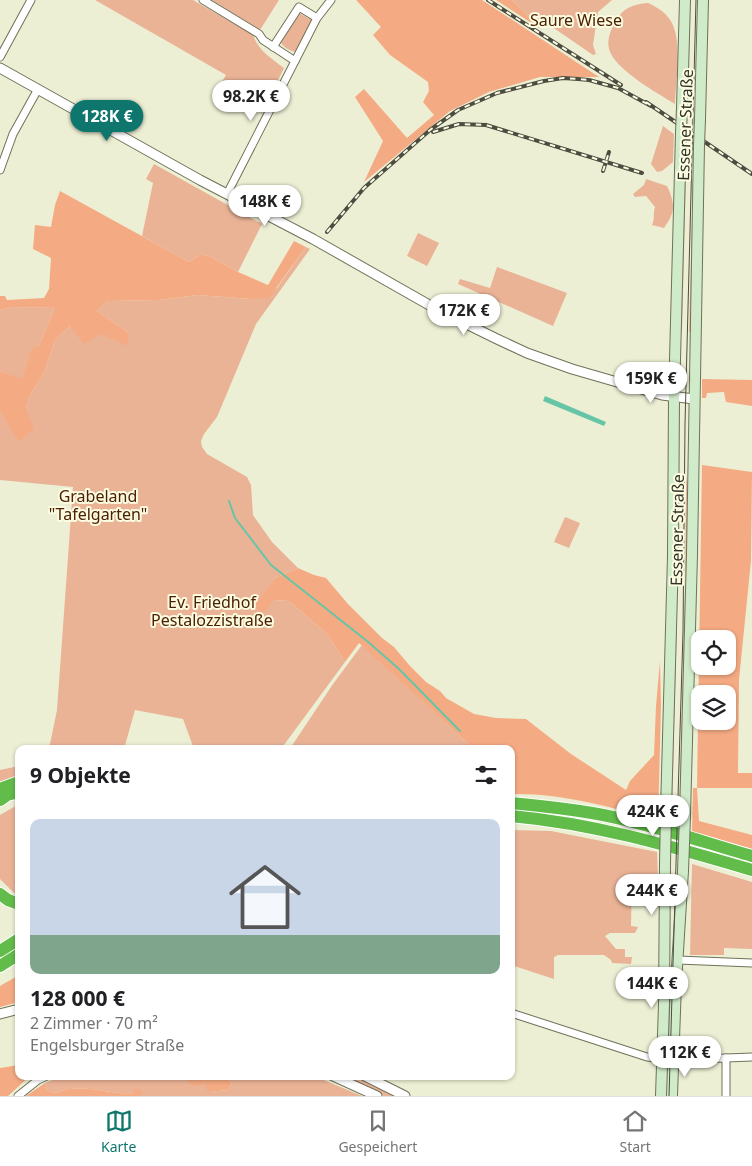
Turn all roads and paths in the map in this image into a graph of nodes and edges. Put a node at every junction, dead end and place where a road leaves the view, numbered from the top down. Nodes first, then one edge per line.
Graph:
1 (31, 0) edge
2 (203, 0) edge
3 (331, 0) edge
4 (685, 0) edge
5 (703, 0) edge
6 (317, 18) junction
7 (273, 47) junction
8 (0, 57) edge
9 (295, 61) junction
10 (0, 68) edge
11 (38, 89) junction
12 (0, 170) edge
13 (227, 194) junction
14 (674, 397) junction
15 (694, 399) junction
16 (15, 783) edge
17 (0, 788) edge
18 (15, 793) edge
19 (0, 800) edge
20 (515, 803) edge
21 (515, 817) edge
22 (752, 856) edge
23 (752, 870) edge
24 (0, 894) edge
25 (15, 903) edge
26 (15, 942) edge
27 (0, 951) edge
28 (15, 957) edge
29 (678, 960) junction
30 (752, 963) edge
31 (0, 966) edge
32 (15, 1010) edge
33 (0, 1014) edge
34 (515, 1014) edge
35 (726, 1058) junction
36 (752, 1058) edge
37 (663, 1059) junction
38 (674, 1060) junction
39 (38, 1080) edge
40 (343, 1080) edge
41 (373, 1080) edge
42 (18, 1096) edge
43 (377, 1096) edge
44 (405, 1096) edge
45 (662, 1096) edge
46 (672, 1096) edge
47 (726, 1096) edge

1 - 8 street
2 - 7 street
3 - 6 street
4 - 14 main road, Essener Straße, bridge
5 - 15 main road, Essener Straße, bridge
6 - 7 street
6 - 9 street
7 - 9 street
9 - 13 street
10 - 11 street
11 - 12 street
11 - 13 street
13 - 14 street
14 - 15 street
14 - 37 main road, Essener Straße, bridge
15 - 29 main road, Essener Straße, bridge
16 - 17 highway
18 - 19 highway
20 - 22 highway
21 - 23 highway
24 - 25 highway
26 - 27 highway
28 - 31 highway
29 - 30 street
29 - 38 main road, Essener Straße
32 - 33 street
34 - 37 street
35 - 36 street
35 - 38 street
35 - 47 street
37 - 38 main road
37 - 45 main road, Essener Straße
38 - 46 main road, Essener Straße
39 - 42 street
40 - 43 street
41 - 44 street

